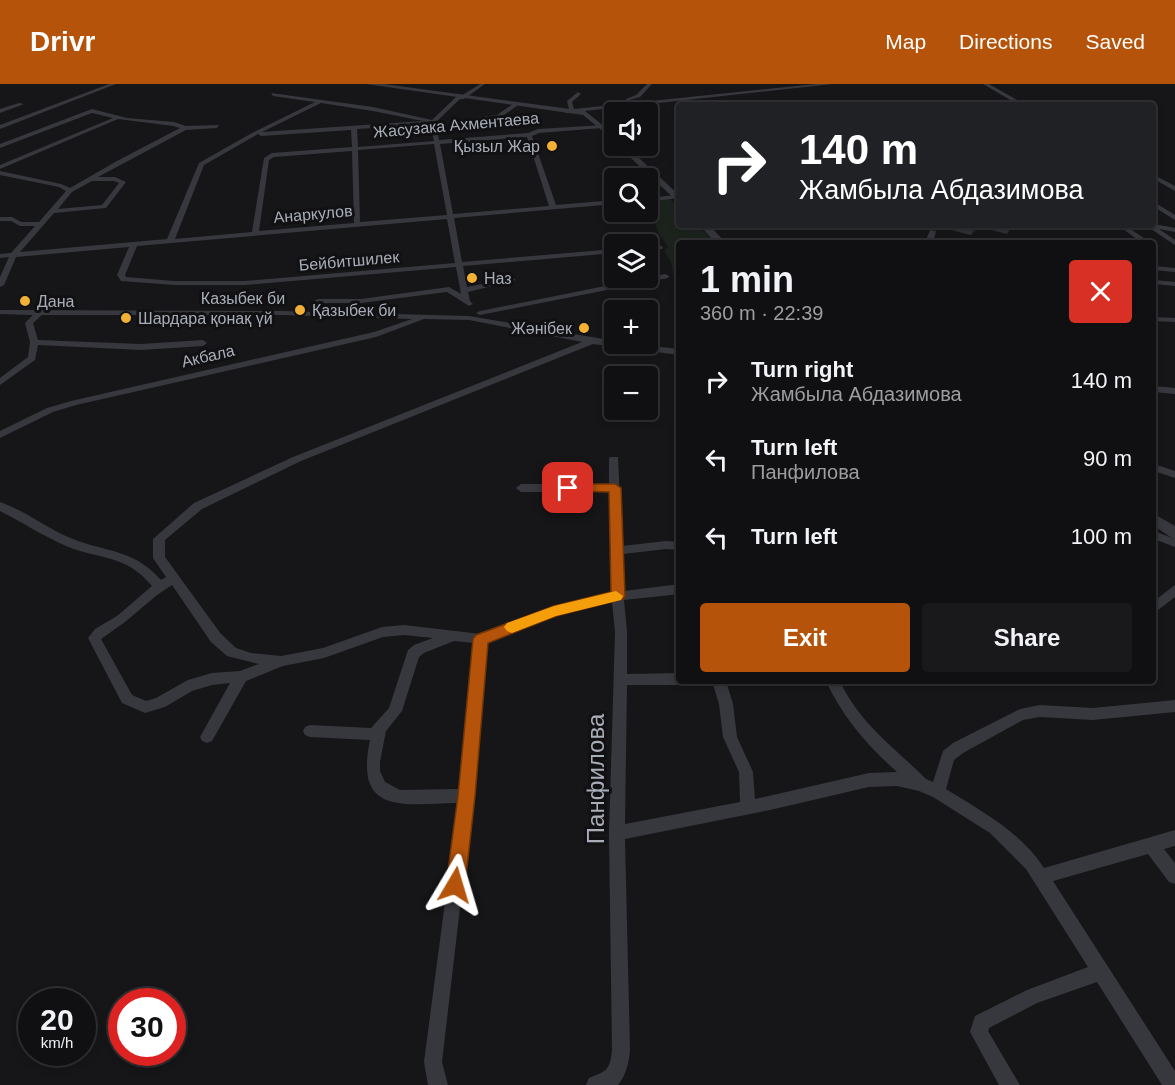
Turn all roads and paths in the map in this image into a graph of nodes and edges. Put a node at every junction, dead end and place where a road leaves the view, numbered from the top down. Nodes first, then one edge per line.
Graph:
1 (114, 84) edge
2 (369, 84) edge
3 (483, 84) edge
4 (650, 84) edge
5 (788, 84) edge
6 (831, 84) edge
7 (985, 84) edge
8 (395, 86) edge
9 (796, 87) junction
10 (273, 94) dead end
11 (578, 94) dead end
12 (461, 97) junction
13 (321, 101) junction
14 (625, 102) edge
15 (642, 102) edge
16 (1018, 102) edge
17 (21, 104) dead end
18 (515, 105) junction
19 (604, 106) edge
20 (597, 107) junction
21 (0, 111) edge
22 (572, 111) junction
23 (589, 114) junction
24 (117, 118) junction
25 (462, 120) dead end
26 (433, 122) junction
27 (217, 126) dead end
28 (602, 126) joint
29 (0, 128) edge
30 (185, 128) junction
31 (354, 128) junction
32 (254, 134) junction
33 (529, 135) junction
34 (438, 142) junction
35 (0, 146) edge
36 (355, 148) junction
37 (633, 156) edge
38 (0, 167) edge
39 (0, 173) edge
40 (1156, 178) edge
41 (90, 179) junction
42 (1163, 183) junction
43 (1156, 184) edge
44 (1175, 189) edge
45 (70, 191) junction
46 (676, 197) edge
47 (676, 199) edge
48 (658, 200) edge
49 (604, 203) edge
50 (1156, 205) edge
51 (553, 207) junction
52 (52, 212) junction
53 (450, 216) junction
54 (1175, 218) edge
55 (0, 219) edge
56 (1156, 221) edge
57 (41, 224) junction
58 (357, 224) junction
59 (1156, 226) edge
60 (707, 228) edge
61 (1125, 228) edge
62 (1152, 228) edge
63 (1166, 228) junction
64 (1175, 230) edge
65 (932, 231) dead end
66 (255, 232) junction
67 (718, 240) edge
68 (930, 240) edge
69 (1143, 240) edge
70 (170, 241) junction
71 (1175, 243) edge
72 (134, 244) junction
73 (604, 252) edge
74 (14, 254) junction
75 (0, 256) edge
76 (460, 265) junction
77 (1156, 268) edge
78 (1175, 270) edge
79 (665, 276) dead end
80 (512, 280) dead end
81 (1156, 282) edge
82 (1175, 284) edge
83 (0, 285) edge
84 (464, 290) junction
85 (318, 301) dead end
86 (466, 302) junction
87 (0, 312) edge
88 (39, 313) junction
89 (480, 313) junction
90 (427, 317) junction
91 (453, 317) junction
92 (1156, 319) dead end
93 (1175, 320) edge
94 (492, 321) junction
95 (591, 341) junction
96 (34, 342) junction
97 (203, 343) dead end
98 (676, 352) edge
99 (0, 382) edge
100 (1156, 389) edge
101 (1175, 391) edge
102 (0, 435) edge
103 (615, 459) dead end
104 (1156, 468) edge
105 (1175, 475) edge
106 (521, 488) dead end
107 (615, 488) junction
108 (0, 507) edge
109 (1156, 520) edge
110 (1175, 534) edge
111 (1156, 536) edge
112 (1156, 543) edge
113 (1175, 543) edge
114 (676, 546) edge
115 (1175, 549) edge
116 (617, 551) junction
117 (174, 579) junction
118 (158, 585) junction
119 (676, 589) edge
120 (1175, 590) edge
121 (618, 596) junction
122 (1156, 605) edge
123 (453, 637) junction
124 (481, 639) junction
125 (282, 661) junction
126 (241, 677) junction
127 (676, 679) edge
128 (619, 680) junction
129 (720, 684) edge
130 (833, 684) edge
131 (1175, 706) edge
132 (379, 730) junction
133 (310, 731) dead end
134 (207, 737) dead end
135 (921, 784) junction
136 (938, 792) junction
137 (466, 796) junction
138 (748, 807) junction
139 (617, 833) junction
140 (1175, 838) edge
141 (1152, 846) junction
142 (1175, 876) edge
143 (1040, 877) junction
144 (1100, 972) junction
145 (438, 1085) edge
146 (596, 1085) edge
147 (1010, 1085) edge
148 (1173, 1085) edge

1 - 29 street
2 - 8 street
3 - 12 street
4 - 14 street
5 - 9 street
6 - 9 street
7 - 16 street
8 - 12 street
9 - 15 street
10 - 13 street
11 - 22 street
12 - 18 street
12 - 26 street
13 - 26 street
13 - 32 street
17 - 21 street
18 - 22 street
18 - 25 street
19 - 20 street
20 - 22 street
20 - 23 street
22 - 23 street
23 - 28 street
24 - 30 street
24 - 35 street
24 - 38 street
26 - 31 street
26 - 34 street
27 - 30 street
28 - 33 street, Жасузака Ахментаева
30 - 41 street
31 - 32 street
31 - 36 street
32 - 70 street
33 - 34 street, Жасузака Ахментаева
33 - 51 street
34 - 36 street, Жасузака Ахментаева
34 - 53 street
36 - 58 street
36 - 66 street, Жасузака Ахментаева
37 - 46 street
39 - 45 street
40 - 42 street
41 - 45 street
41 - 52 street
42 - 43 street
42 - 44 street
45 - 52 street
47 - 48 street
49 - 51 street, Анаркулов
50 - 54 street
51 - 53 street, Анаркулов
52 - 57 street
53 - 58 street, Анаркулов
53 - 76 street
55 - 57 street
56 - 63 street
57 - 74 street
58 - 66 street, Анаркулов
59 - 63 street
60 - 67 street
61 - 69 street
62 - 71 street
63 - 64 street
65 - 68 street
66 - 70 street, Анаркулов
70 - 72 street, Анаркулов
72 - 74 street, Анаркулов
72 - 76 street, Бейбитшилек
73 - 76 street, Бейбитшилек
74 - 75 street, Анаркулов
74 - 83 street
76 - 84 street
77 - 78 street
79 - 89 street
80 - 84 street
81 - 82 street
84 - 86 street
85 - 86 street
86 - 89 street
86 - 91 street
87 - 88 street, Казыбек би
88 - 90 street, Казыбек би
88 - 96 street
89 - 94 street
90 - 91 street, Казыбек би
90 - 102 street, Акбала
91 - 94 street, Казыбек би
92 - 93 street
94 - 95 street, Казыбек би
95 - 98 street, Казыбек би
95 - 117 street, Казыбек би
96 - 97 street
96 - 99 street
100 - 101 street
103 - 107 street, Панфилова
104 - 105 street
106 - 107 street
107 - 116 street, Панфилова
108 - 118 street
109 - 110 street
111 - 113 street
112 - 115 street
114 - 116 street
116 - 121 street, Панфилова
117 - 118 street
117 - 125 street
118 - 126 street
119 - 121 street
120 - 122 street
121 - 124 street
121 - 128 street, Панфилова
123 - 124 street
123 - 125 street
123 - 132 street
124 - 137 street
125 - 126 street
126 - 134 street
127 - 128 street
128 - 139 street, Панфилова
129 - 138 street
130 - 135 street
131 - 136 street
132 - 133 street
132 - 137 street
135 - 136 street
135 - 138 street
136 - 143 street
137 - 145 street
138 - 139 street
139 - 146 street, Панфилова
140 - 141 street
141 - 142 street
141 - 143 street
143 - 144 street
144 - 147 street
144 - 148 street

